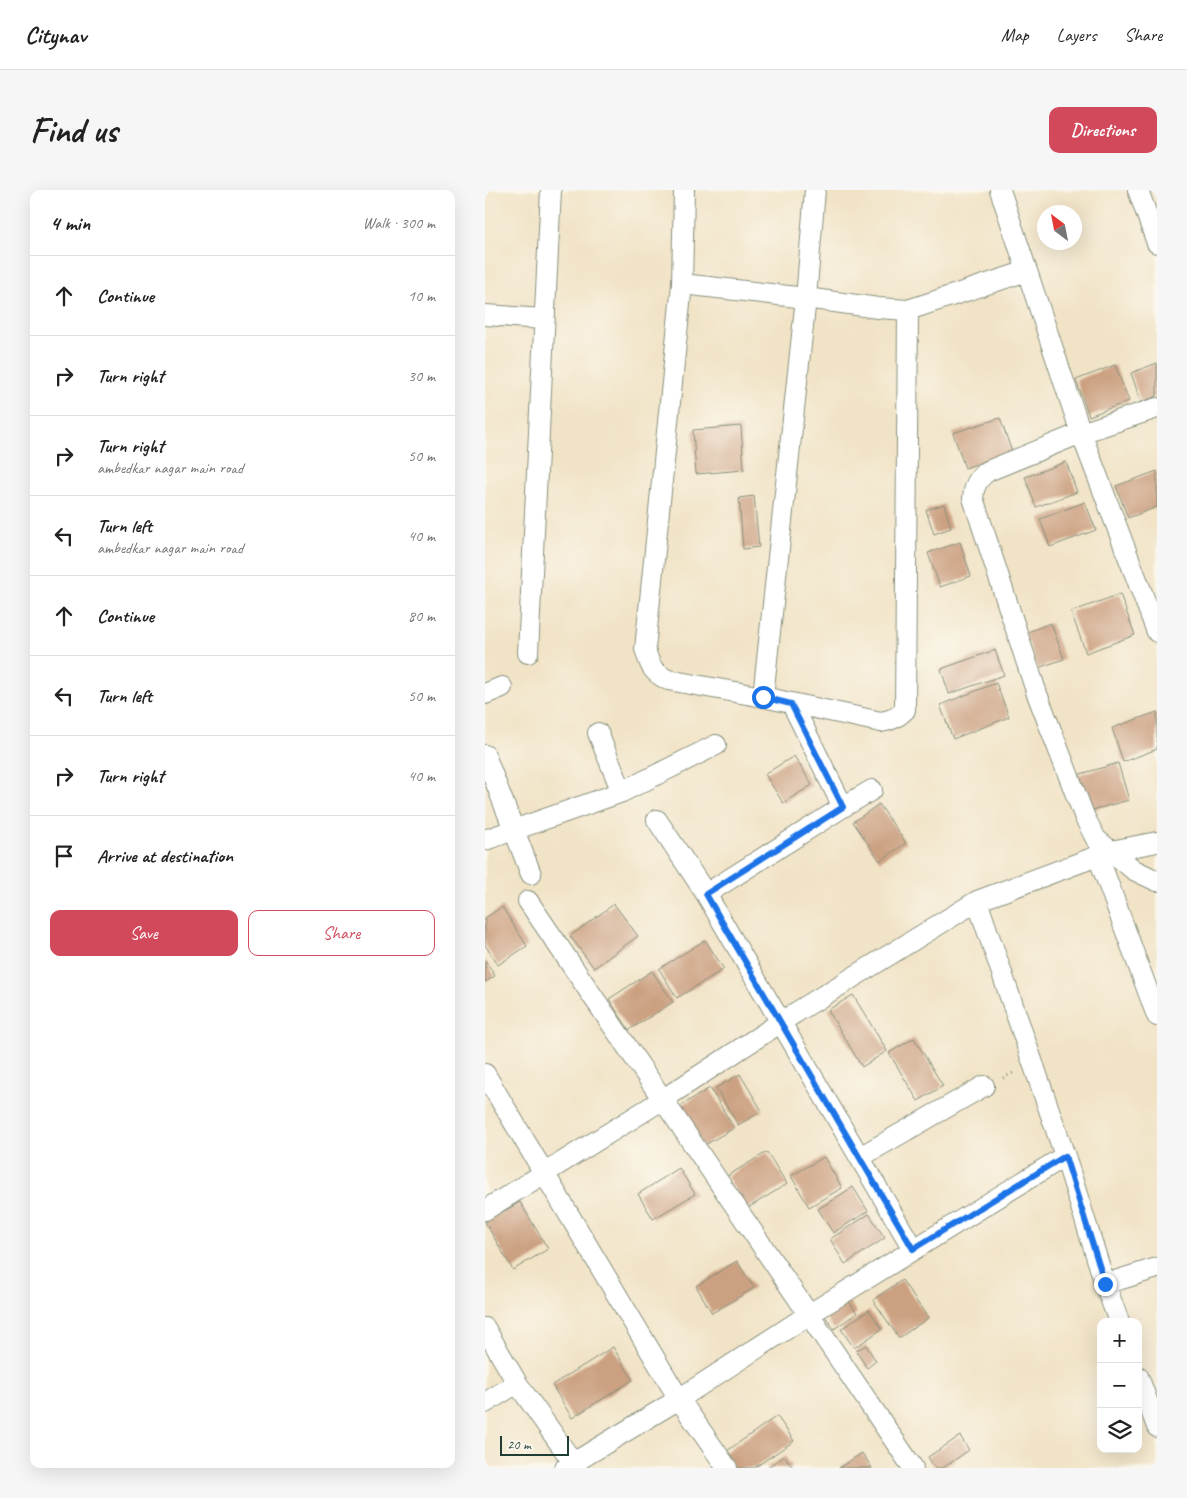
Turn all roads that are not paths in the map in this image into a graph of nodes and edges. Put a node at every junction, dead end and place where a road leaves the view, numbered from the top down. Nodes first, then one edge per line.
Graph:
1 (551, 190) edge
2 (684, 190) edge
3 (815, 190) edge
4 (1000, 190) edge
5 (1138, 190) edge
6 (1157, 243) edge
7 (1027, 271) junction
8 (682, 284) junction
9 (806, 298) junction
10 (908, 310) junction
11 (485, 315) edge
12 (544, 319) junction
13 (1157, 408) edge
14 (1081, 433) junction
15 (1157, 632) edge
16 (528, 652) dead end
17 (763, 697) junction
18 (791, 704) junction
19 (598, 733) dead end
20 (717, 745) dead end
21 (485, 755) edge
22 (872, 790) dead end
23 (621, 792) junction
24 (843, 807) junction
25 (657, 820) dead end
26 (515, 829) junction
27 (485, 840) edge
28 (1157, 842) edge
29 (1105, 853) junction
30 (531, 874) dead end
31 (1157, 881) edge
32 (706, 894) junction
33 (528, 901) dead end
34 (977, 902) junction
35 (1157, 1016) edge
36 (781, 1022) junction
37 (485, 1074) edge
38 (984, 1086) road end
39 (661, 1100) junction
40 (1065, 1156) junction
41 (860, 1157) junction
42 (544, 1173) junction
43 (485, 1210) edge
44 (913, 1249) junction
45 (1157, 1268) edge
46 (1105, 1284) junction
47 (808, 1315) junction
48 (1118, 1318) edge
49 (485, 1328) edge
50 (517, 1383) junction
51 (1142, 1387) edge
52 (679, 1399) junction
53 (485, 1403) edge
54 (1157, 1428) edge
55 (572, 1466) edge
56 (727, 1468) edge
57 (913, 1468) edge

1 - 12 street
2 - 8 street
3 - 9 street
4 - 7 street
5 - 6 street
7 - 10 street
7 - 14 street
8 - 9 street
8 - 17 street
9 - 10 street
9 - 17 street
10 - 18 street
11 - 12 street
12 - 16 street
13 - 14 street
14 - 15 street
14 - 29 street
17 - 18 street
18 - 24 street
19 - 23 street
20 - 23 street
21 - 26 street
22 - 24 street
23 - 26 street
24 - 32 street
25 - 32 street
26 - 27 street
26 - 30 street
28 - 29 street
29 - 31 street
29 - 34 street
29 - 35 street
32 - 36 street
33 - 39 street
34 - 36 street
34 - 40 street
36 - 39 street
36 - 41 street
37 - 42 street
38 - 41 street
39 - 42 street
39 - 47 street
40 - 44 street
40 - 46 street
41 - 44 street
42 - 43 street
42 - 52 street
44 - 47 street
45 - 46 street
46 - 48 street
47 - 52 street
47 - 57 street
49 - 50 street
50 - 53 street
50 - 55 street
51 - 54 street
52 - 55 street
52 - 56 street

